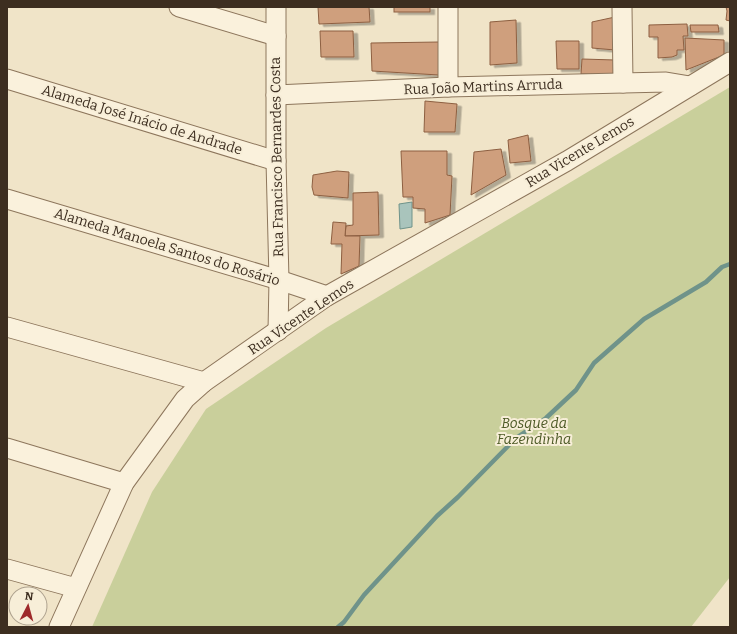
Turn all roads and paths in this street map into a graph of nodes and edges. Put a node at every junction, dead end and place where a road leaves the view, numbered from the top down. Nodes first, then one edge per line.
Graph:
1 (179, 7) edge
2 (276, 7) edge
3 (448, 7) edge
4 (622, 7) edge
5 (276, 36) junction
6 (730, 62) edge
7 (7, 79) edge
8 (623, 83) junction
9 (690, 86) junction
10 (448, 87) junction
11 (276, 95) junction
12 (276, 161) junction
13 (7, 199) edge
14 (279, 280) junction
15 (327, 296) junction
16 (7, 327) edge
17 (278, 331) junction
18 (204, 382) junction
19 (7, 448) edge
20 (124, 483) junction
21 (7, 569) edge
22 (76, 588) junction
23 (59, 627) edge

1 - 5 street
2 - 5 street, Rua Francisco Bernardes Costa
3 - 10 street
4 - 8 street
5 - 11 street, Rua Francisco Bernardes Costa
6 - 9 street, Rua Vicente Lemos
7 - 12 street, Alameda José Inácio de Andrade
8 - 9 street, Rua João Martins Arruda
8 - 10 street, Rua João Martins Arruda
9 - 15 street, Rua Vicente Lemos
10 - 11 street, Rua João Martins Arruda
11 - 12 street, Rua Francisco Bernardes Costa
12 - 14 street, Rua Francisco Bernardes Costa
13 - 14 street, Alameda Manoela Santos do Rosário
14 - 15 street, Alameda Manoela Santos do Rosário
14 - 17 street, Rua Francisco Bernardes Costa
15 - 17 street, Rua Vicente Lemos
16 - 18 street
17 - 18 street, Rua Vicente Lemos
18 - 20 street, Rua Vicente Lemos
19 - 20 street
20 - 22 street, Rua Vicente Lemos
21 - 22 street
22 - 23 street, Rua Vicente Lemos

